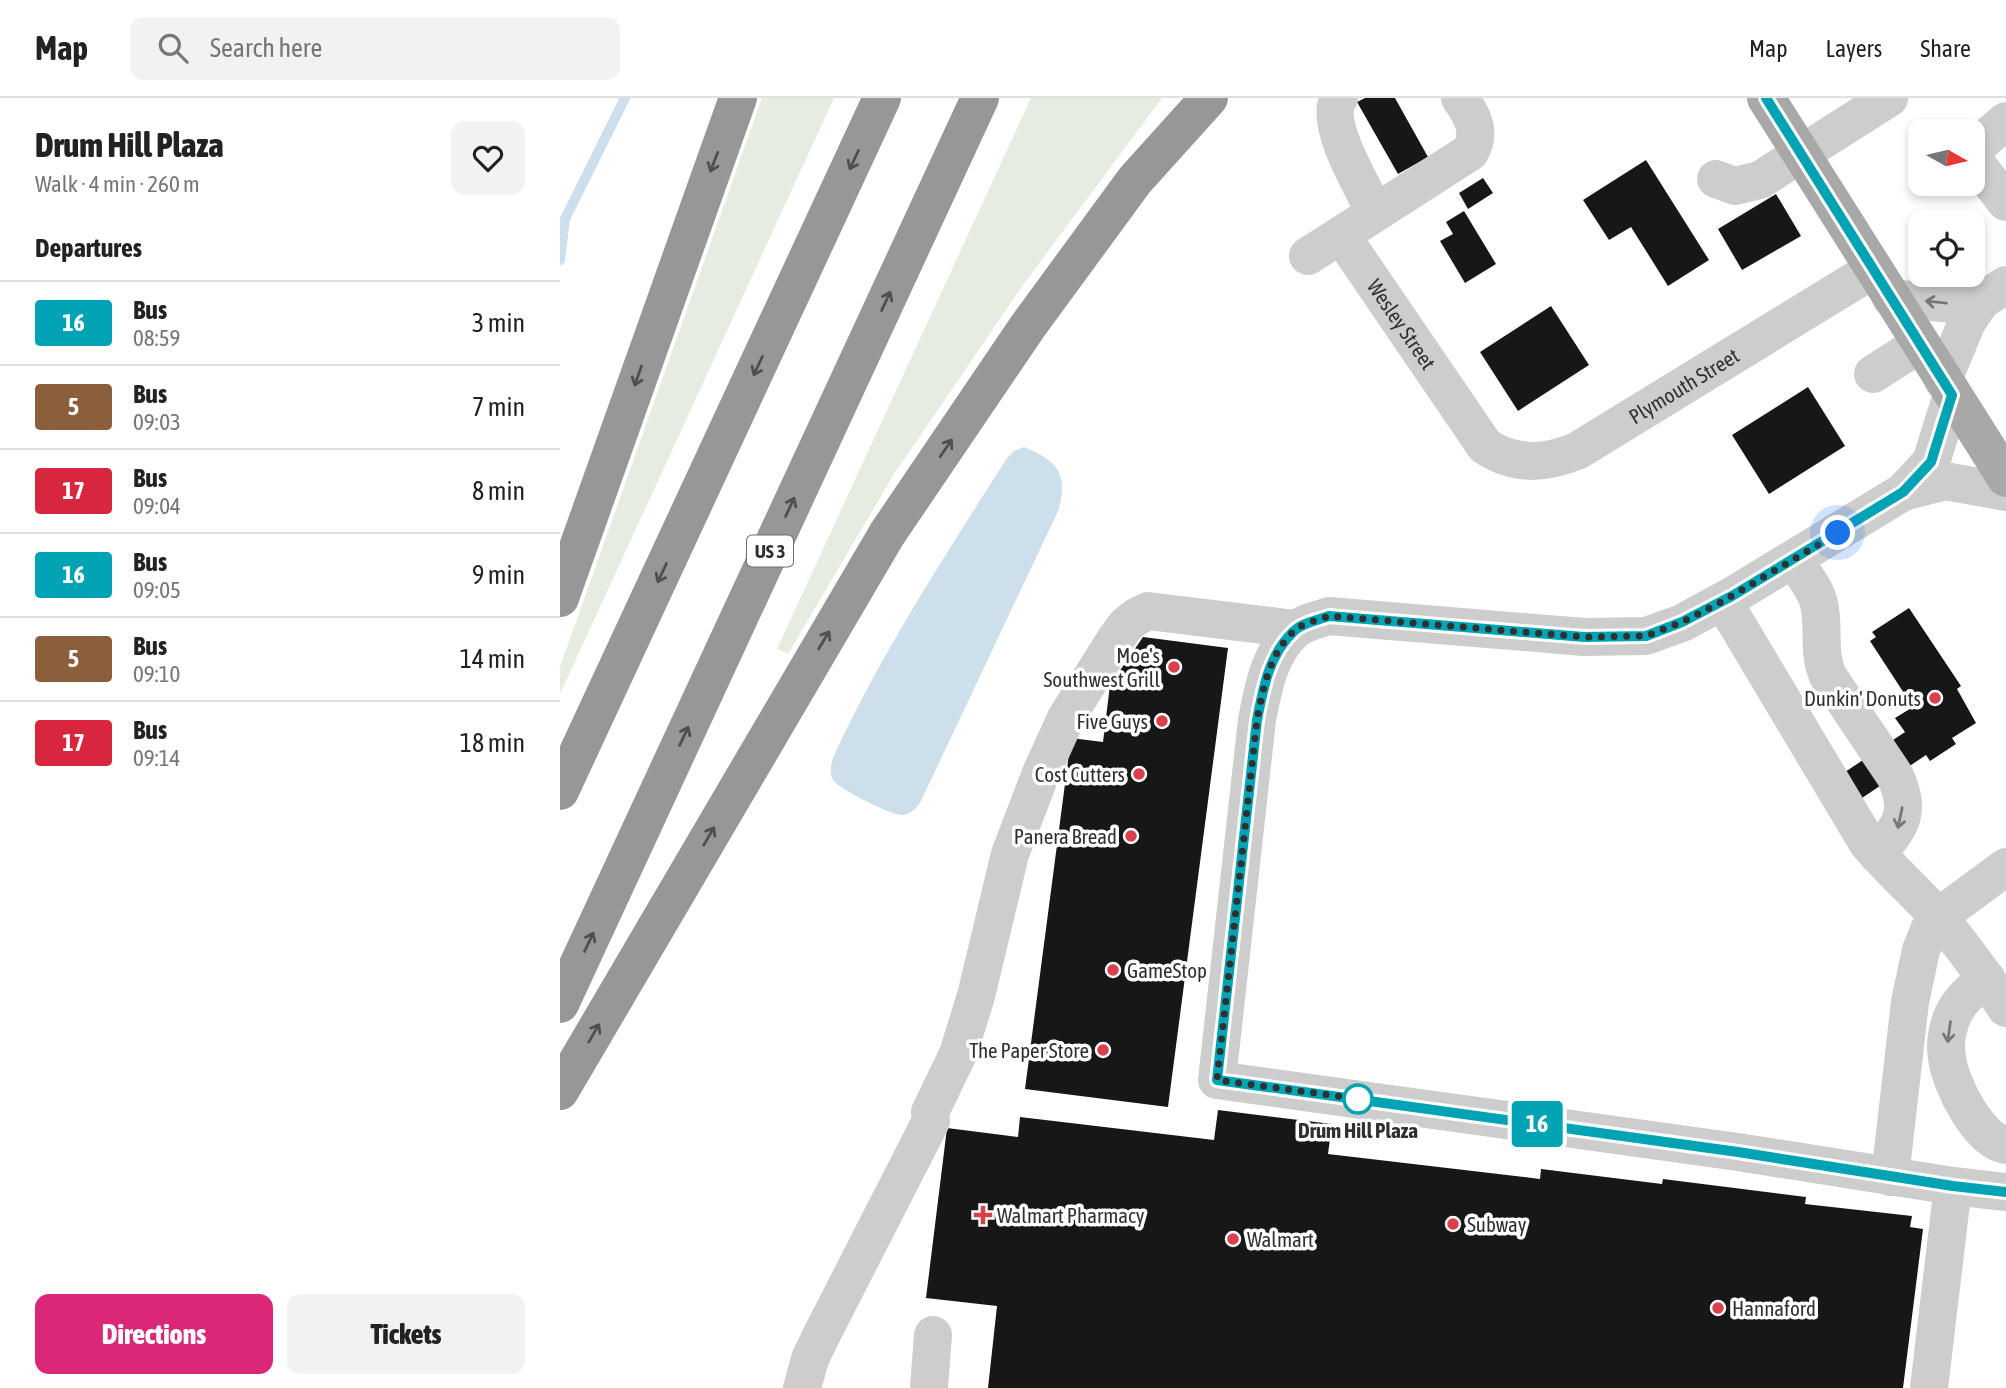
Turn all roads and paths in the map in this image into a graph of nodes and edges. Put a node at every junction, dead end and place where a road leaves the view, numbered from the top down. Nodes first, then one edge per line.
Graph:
1 (738, 98) edge
2 (882, 98) edge
3 (980, 98) edge
4 (1209, 98) edge
5 (1339, 98) edge
6 (1460, 98) edge
7 (1766, 98) edge
8 (1889, 98) edge
9 (2006, 121) edge
10 (1800, 153) junction
11 (1716, 179) dead end
12 (2006, 202) edge
13 (1375, 212) junction
14 (1341, 235) junction
15 (1308, 256) dead end
16 (1882, 284) junction
17 (1993, 293) edge
18 (1920, 344) junction
19 (1873, 374) dead end
20 (1948, 387) junction
21 (1485, 446) joint
22 (2006, 478) edge
23 (1903, 492) junction
24 (2006, 492) edge
25 (1794, 560) junction
26 (560, 598) edge
27 (1723, 601) junction
28 (1295, 629) junction
29 (560, 791) edge
30 (1877, 853) junction
31 (2006, 867) edge
32 (1938, 917) junction
33 (1996, 993) edge
34 (560, 1004) edge
35 (560, 1091) edge
36 (2006, 1145) edge
37 (1890, 1177) junction
38 (1953, 1186) junction
39 (2006, 1192) edge
40 (933, 1335) dead end
41 (802, 1388) edge
42 (929, 1388) edge
43 (1929, 1388) edge

1 -> 26 highway
2 -> 29 highway
34 -> 3 highway, US 3
35 -> 4 highway
5 - 13 street
6 - 13 street
7 - 10 main road
8 - 10 street
9 - 12 street
10 - 11 street
10 - 16 main road
13 - 14 street
14 - 15 street
14 - 21 street, Wesley Street
17 -> 16 street
16 - 18 main road
16 - 21 street, Plymouth Street
17 - 20 street
18 - 19 street
18 - 20 main road
20 - 22 main road
20 - 23 street
23 - 24 street
23 - 25 street
25 - 27 street
25 -> 30 street
27 - 28 street
27 - 30 street
28 - 37 street
28 - 41 street
30 - 32 street
31 - 32 street
32 - 33 street
32 - 37 street
33 -> 36 street
37 - 38 street
38 - 39 street
38 - 43 street
40 - 42 street

